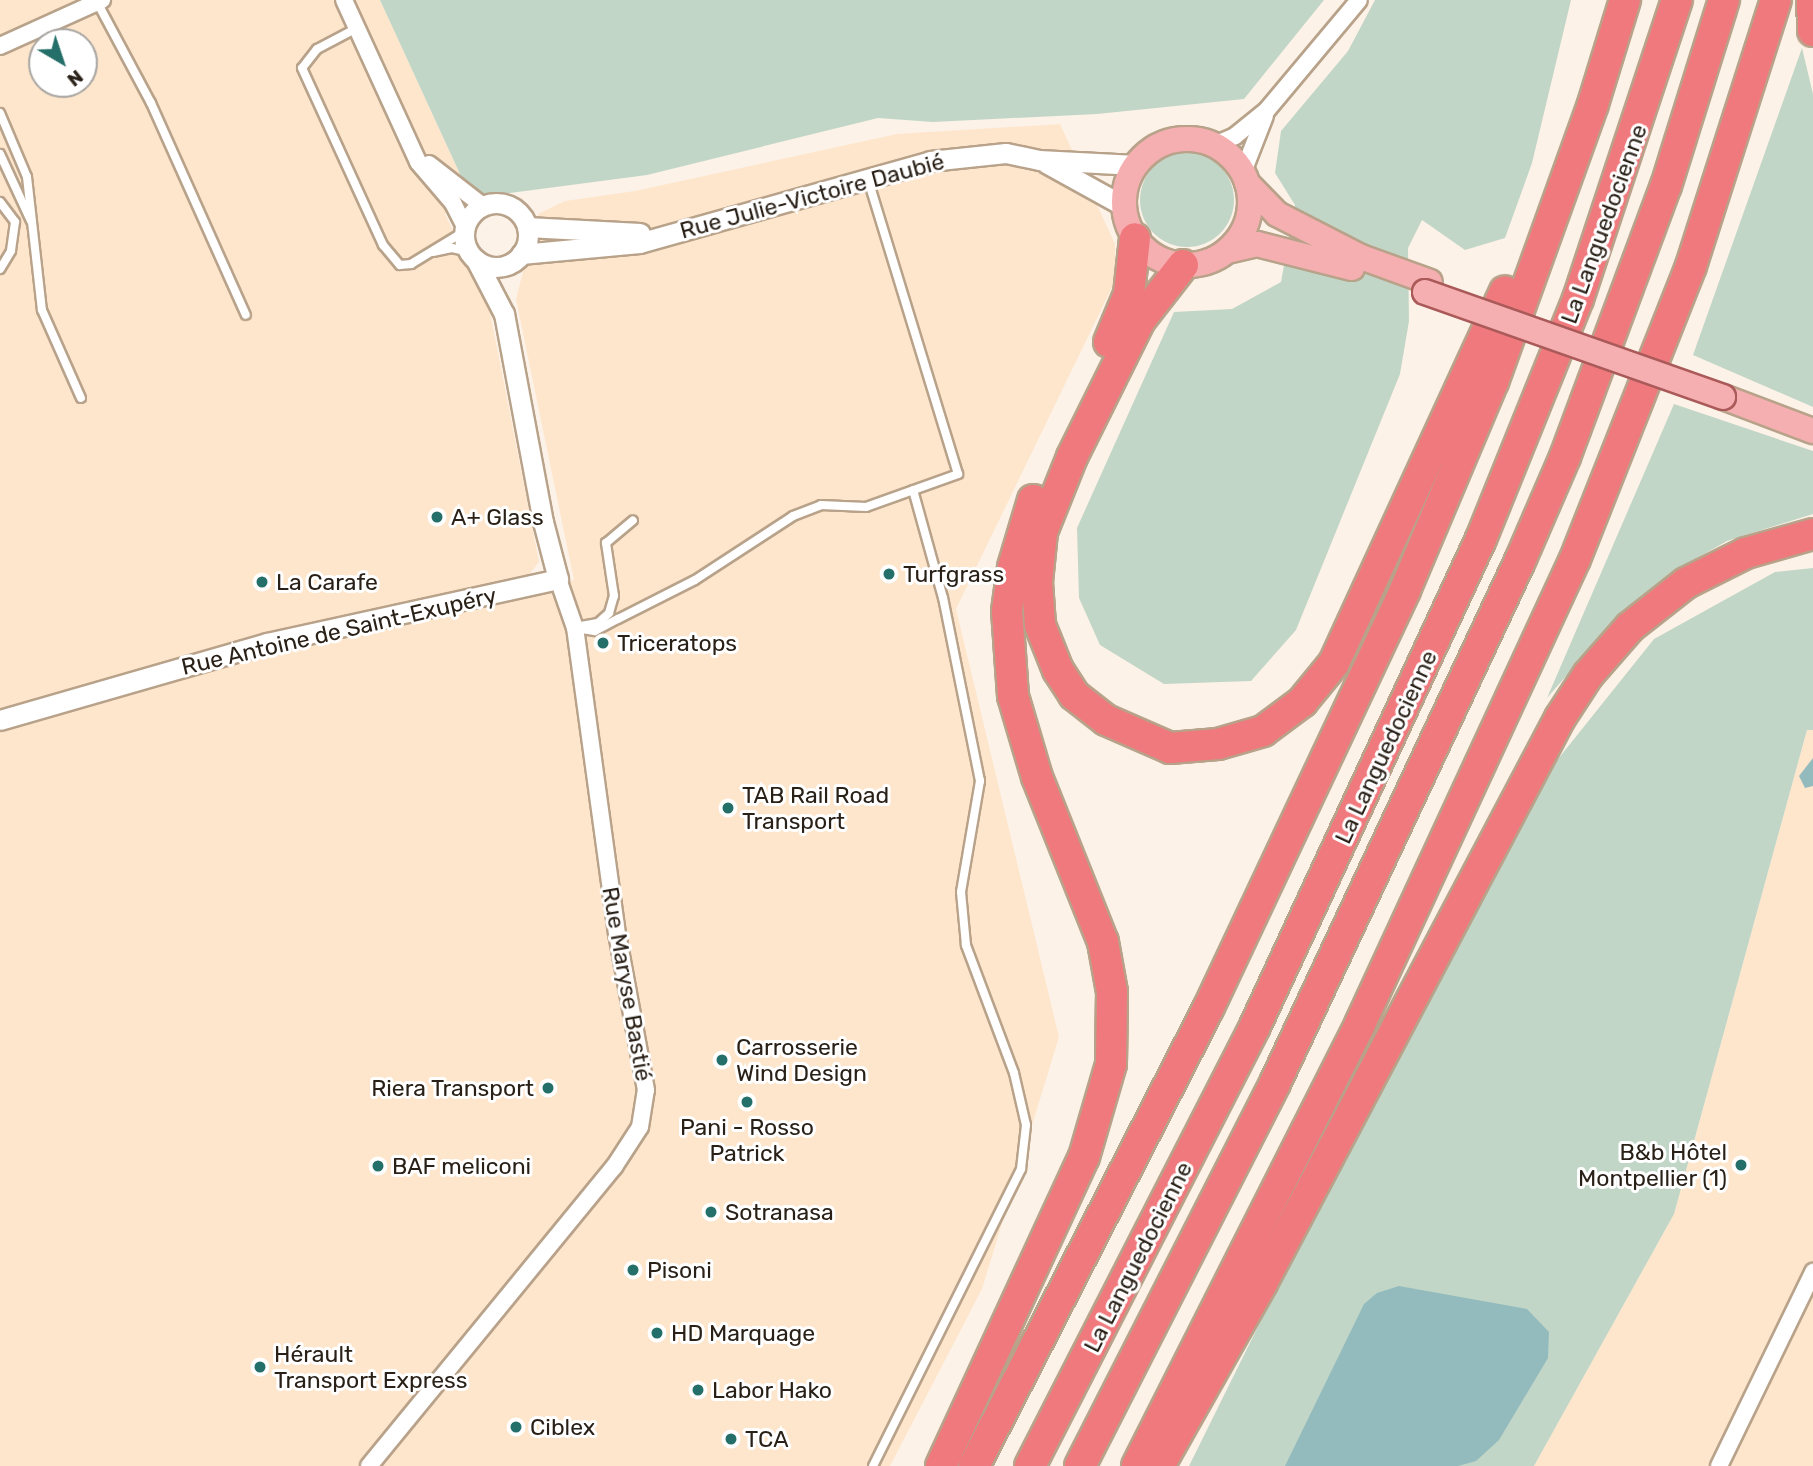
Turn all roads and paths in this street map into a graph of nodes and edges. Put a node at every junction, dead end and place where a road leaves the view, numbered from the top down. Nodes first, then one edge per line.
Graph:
1 (344, 0) edge
2 (1359, 0) edge
3 (1625, 0) edge
4 (1677, 0) edge
5 (1724, 0) edge
6 (1776, 0) edge
7 (1812, 0) edge
8 (99, 1) edge
9 (357, 28) junction
10 (1813, 31) edge
11 (0, 46) edge
12 (1593, 104) junction
13 (1267, 110) junction
14 (0, 113) edge
15 (411, 144) junction
16 (1214, 145) junction
17 (15, 148) junction
18 (0, 156) edge
19 (1039, 160) junction
20 (1136, 165) junction
21 (1245, 178) junction
22 (868, 180) junction
23 (0, 202) edge
24 (482, 206) junction
25 (1124, 206) junction
26 (527, 227) junction
27 (465, 229) junction
28 (35, 230) junction
29 (668, 235) junction
30 (1135, 238) junction
31 (1227, 251) junction
32 (433, 252) junction
33 (472, 256) junction
34 (514, 260) junction
35 (1183, 265) junction
36 (0, 268) edge
37 (1427, 287) junction
38 (504, 314) junction
39 (246, 315) dead end
40 (1724, 392) junction
41 (82, 398) dead end
42 (1813, 418) edge
43 (1813, 431) edge
44 (913, 490) junction
45 (632, 520) dead end
46 (1813, 534) edge
47 (558, 579) junction
48 (575, 628) junction
49 (0, 720) edge
50 (1813, 1272) edge
51 (369, 1466) edge
52 (873, 1466) edge
53 (941, 1466) edge
54 (974, 1466) edge
55 (1030, 1466) edge
56 (1080, 1466) edge
57 (1137, 1466) edge
58 (1159, 1466) edge
59 (1719, 1466) edge

1 - 9 street
2 - 13 street
3 - 12 highway
4 - 55 highway, La Languedocienne
5 - 56 highway, La Languedocienne
6 - 57 highway
7 - 10 highway
8 - 11 street
8 - 39 lane
9 - 15 street
9 - 32 lane
12 - 35 highway
12 - 54 highway
13 - 16 street
13 - 21 street
14 - 17 lane
15 - 24 street
15 - 27 street
16 - 20 main road
16 - 21 main road
17 - 18 lane
17 - 28 lane
18 - 28 lane
19 - 20 street, Rue Julie-Victoire Daubié
19 - 22 street, Rue Julie-Victoire Daubié
19 - 25 street, Rue Julie-Victoire Daubié
20 - 25 main road
21 - 31 main road
21 - 37 main road
22 - 29 street, Rue Julie-Victoire Daubié
22 - 44 lane
23 - 36 lane
24 - 26 street
24 - 27 street
25 - 30 main road
26 - 29 street, Rue Julie-Victoire Daubié
26 - 34 street
27 - 32 lane
27 - 33 street
28 - 41 lane
29 - 34 street, Rue Julie-Victoire Daubié
30 - 35 main road
30 - 53 highway
31 - 35 main road
31 - 37 main road
32 - 33 lane
33 - 34 street
33 - 38 street
34 - 38 street
37 - 40 main road, bridge
38 - 47 street
40 - 42 main road
40 - 43 main road
44 - 48 lane
44 - 52 lane
45 - 48 lane
46 - 58 highway
47 - 48 street, Rue Maryse Bastié
47 - 49 street, Rue Antoine de Saint-Exupéry
48 - 51 street, Rue Maryse Bastié
50 - 59 street

